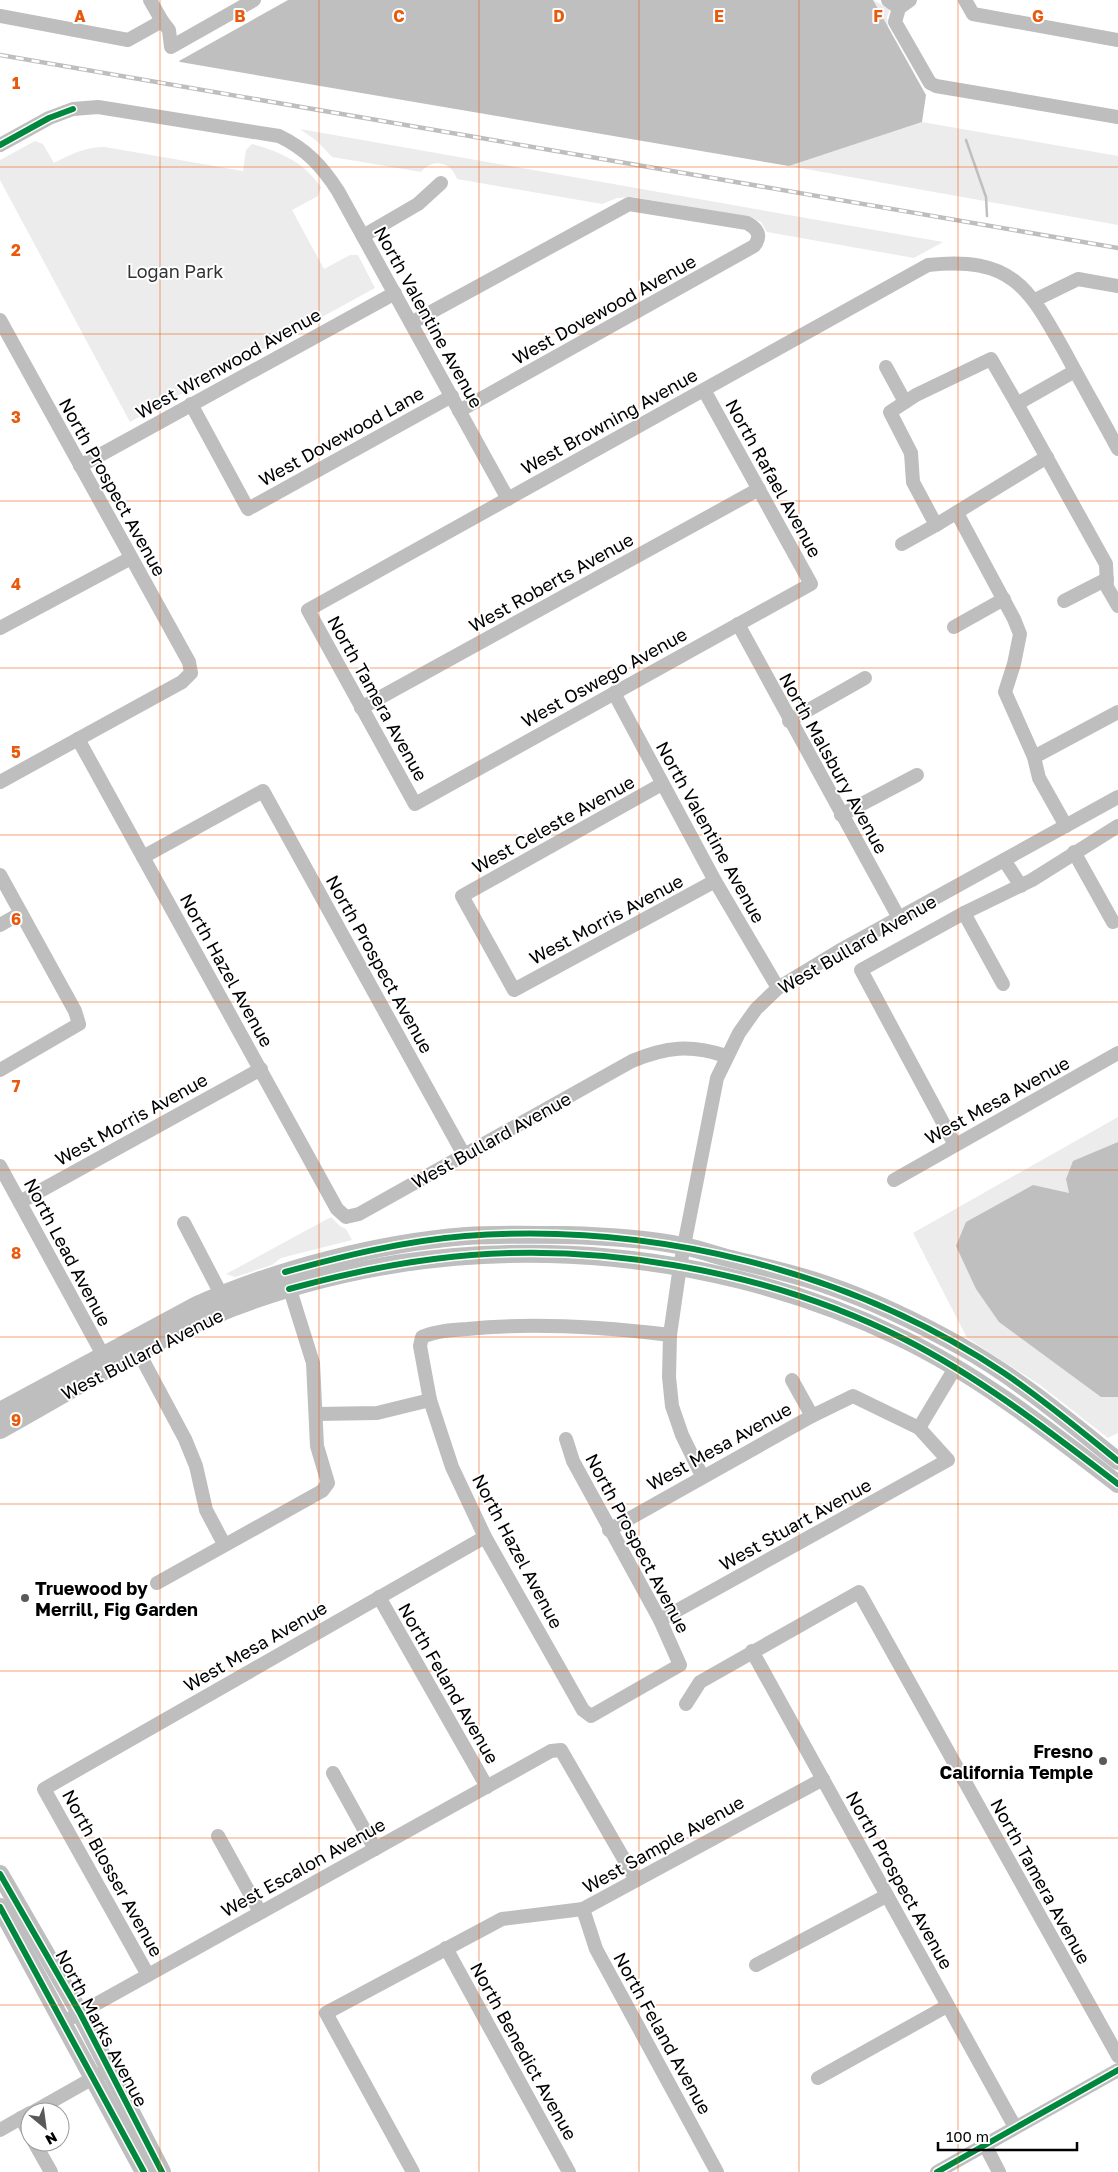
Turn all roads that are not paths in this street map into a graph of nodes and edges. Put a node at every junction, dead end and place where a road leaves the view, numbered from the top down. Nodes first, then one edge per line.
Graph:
1 (150, 0) edge
2 (254, 0) edge
3 (888, 0) edge
4 (965, 0) edge
5 (905, 4) edge
6 (232, 5) edge
7 (0, 16) edge
8 (162, 21) junction
9 (1118, 40) edge
10 (1118, 117) edge
11 (0, 145) edge
12 (441, 183) dead end
13 (363, 236) junction
14 (1118, 286) edge
15 (395, 292) junction
16 (1034, 300) junction
17 (0, 320) edge
18 (411, 322) junction
19 (886, 367) dead end
20 (1075, 371) junction
21 (704, 390) junction
22 (452, 396) junction
23 (905, 402) junction
24 (192, 404) junction
25 (1017, 404) junction
26 (460, 410) junction
27 (1118, 449) edge
28 (1047, 458) junction
29 (80, 466) junction
30 (759, 489) junction
31 (508, 499) junction
32 (957, 513) junction
33 (936, 525) junction
34 (902, 544) dead end
35 (131, 558) junction
36 (1107, 579) junction
37 (811, 584) joint
38 (1004, 600) junction
39 (1064, 601) dead end
40 (1118, 606) edge
41 (308, 610) joint
42 (738, 624) junction
43 (954, 627) dead end
44 (0, 628) edge
45 (866, 678) dead end
46 (614, 693) junction
47 (362, 708) junction
48 (1118, 712) edge
49 (789, 721) junction
50 (78, 739) junction
51 (1034, 757) junction
52 (917, 775) dead end
53 (0, 782) edge
54 (662, 784) junction
55 (1118, 797) edge
56 (415, 804) joint
57 (841, 815) junction
58 (1066, 826) junction
59 (1118, 826) edge
60 (1074, 852) junction
61 (143, 857) junction
62 (1004, 860) junction
63 (0, 875) edge
64 (715, 881) junction
65 (1021, 886) junction
66 (21, 913) junction
67 (964, 913) junction
68 (899, 918) junction
69 (1113, 922) dead end
70 (0, 925) edge
71 (1003, 984) dead end
72 (778, 988) junction
73 (514, 990) joint
74 (1118, 1053) edge
75 (726, 1056) junction
76 (261, 1069) junction
77 (0, 1070) edge
78 (955, 1145) junction
79 (464, 1155) junction
80 (0, 1166) edge
81 (894, 1180) dead end
82 (20, 1202) junction
83 (346, 1217) joint
84 (184, 1223) dead end
85 (684, 1246) junction
86 (680, 1266) junction
87 (287, 1280) junction
88 (221, 1294) junction
89 (193, 1325) junction
90 (670, 1335) junction
91 (139, 1352) junction
92 (103, 1355) junction
93 (955, 1368) junction
94 (792, 1380) dead end
95 (22, 1399) junction
96 (430, 1400) junction
97 (0, 1411) edge
98 (316, 1414) junction
99 (0, 1416) edge
100 (812, 1416) junction
101 (919, 1428) junction
102 (0, 1430) edge
103 (566, 1439) dead end
104 (1118, 1461) edge
105 (702, 1476) junction
106 (1118, 1484) edge
107 (609, 1530) junction
108 (485, 1537) junction
109 (224, 1544) junction
110 (157, 1583) dead end
111 (379, 1597) junction
112 (660, 1620) junction
113 (752, 1651) junction
114 (680, 1665) joint
115 (686, 1704) dead end
116 (333, 1773) dead end
117 (823, 1779) junction
118 (486, 1787) junction
119 (44, 1789) joint
120 (218, 1836) dead end
121 (375, 1849) junction
122 (0, 1874) edge
123 (636, 1880) junction
124 (0, 1890) edge
125 (886, 1896) junction
126 (0, 1907) edge
127 (583, 1909) junction
128 (260, 1912) junction
129 (25, 1919) junction
130 (446, 1948) junction
131 (756, 1965) dead end
132 (148, 1975) junction
133 (947, 2006) junction
134 (80, 2012) junction
135 (64, 2022) junction
136 (1118, 2056) edge
137 (109, 2070) junction
138 (1118, 2070) edge
139 (92, 2078) junction
140 (818, 2078) dead end
141 (50, 2102) edge
142 (20, 2119) edge
143 (1015, 2127) junction
144 (0, 2130) edge
145 (985, 2145) junction
146 (39, 2152) edge
147 (50, 2172) edge
148 (144, 2172) edge
149 (162, 2172) edge
150 (413, 2172) edge
151 (569, 2172) edge
152 (717, 2172) edge
153 (937, 2172) edge
154 (999, 2172) edge

1 - 8 street
2 - 6 street
3 - 5 street
4 - 9 street
5 - 10 street
6 - 8 street
7 - 8 street
11 - 13 street, North Valentine Avenue
12 - 13 street
13 - 15 street, North Valentine Avenue
14 - 16 street
15 - 18 street, North Valentine Avenue
15 - 24 street, West Wrenwood Avenue
16 - 20 street
16 - 21 street, West Browning Avenue
17 - 29 street, North Prospect Avenue
18 - 22 street, North Valentine Avenue
18 - 26 street, West Dovewood Avenue
19 - 23 street
20 - 25 street
20 - 27 street
21 - 30 street, North Rafael Avenue
21 - 31 street, West Browning Avenue
22 - 24 street, West Dovewood Lane
22 - 26 street, North Valentine Avenue
23 - 25 street
23 - 33 street
24 - 29 street, West Wrenwood Avenue
25 - 28 street
26 - 31 street, North Valentine Avenue
28 - 32 street
28 - 36 street
29 - 35 street, North Prospect Avenue
30 - 37 street, North Rafael Avenue
30 - 47 street, West Roberts Avenue
31 - 41 street, West Browning Avenue
32 - 33 street
32 - 38 street
33 - 34 street
35 - 44 street
35 - 50 street, North Prospect Avenue
36 - 39 street
36 - 40 street
37 - 42 street, West Oswego Avenue
38 - 43 street
38 - 51 street
41 - 47 street, North Tamera Avenue
42 - 46 street, West Oswego Avenue
42 - 49 street, North Malsbury Avenue
45 - 49 street
46 - 54 street, North Valentine Avenue
46 - 56 street, West Oswego Avenue
47 - 56 street, North Tamera Avenue
48 - 51 street
49 - 57 street, North Malsbury Avenue
50 - 53 street
50 - 61 street, North Hazel Avenue
51 - 58 street
52 - 57 street
54 - 64 street, North Valentine Avenue
54 - 73 street, West Celeste Avenue
55 - 58 street, West Bullard Avenue
57 - 68 street, North Malsbury Avenue
58 - 62 street, West Bullard Avenue
59 - 60 street, West Bullard Avenue
60 - 65 street, West Bullard Avenue
60 - 69 street
61 - 76 street, North Hazel Avenue
61 - 79 street, North Prospect Avenue
62 - 65 street
62 - 68 street, West Bullard Avenue
63 - 66 street
64 - 72 street, North Valentine Avenue
64 - 73 street, West Morris Avenue
65 - 67 street, West Bullard Avenue
66 - 70 street
66 - 77 street
67 - 71 street
67 - 78 street, West Bullard Avenue
68 - 72 street, West Bullard Avenue
72 - 75 street, West Bullard Avenue
74 - 78 street, West Mesa Avenue
75 - 79 street, West Bullard Avenue
75 - 85 street
76 - 82 street, West Morris Avenue
76 - 83 street, North Hazel Avenue
78 - 81 street, West Mesa Avenue
79 - 83 street, West Bullard Avenue
80 - 82 street, North Lead Avenue
82 - 92 street, North Lead Avenue
84 - 88 street
85 - 86 street
85 - 87 main road
85 - 104 main road
86 - 87 main road
86 - 90 street
86 - 93 main road
87 - 88 main road, West Bullard Avenue
87 - 89 main road, West Bullard Avenue
87 - 98 street
88 - 89 main road
88 - 92 main road, West Bullard Avenue
89 - 91 main road, West Bullard Avenue
90 - 96 street, North Hazel Avenue
90 - 105 street
91 - 102 main road, West Bullard Avenue
91 - 109 street
92 - 95 main road, West Bullard Avenue
93 - 101 street
93 - 106 main road
94 - 100 street, West Mesa Avenue
95 - 97 main road, West Bullard Avenue
95 - 99 main road
96 - 98 street
96 - 108 street, North Hazel Avenue
98 - 109 street
100 - 101 street
100 - 105 street, West Mesa Avenue
101 - 112 street, West Stuart Avenue
103 - 107 street, North Prospect Avenue
105 - 107 street, West Mesa Avenue
107 - 112 street, North Prospect Avenue
108 - 111 street, West Mesa Avenue
108 - 114 street, North Hazel Avenue
109 - 110 street
111 - 118 street, North Feland Avenue
111 - 119 street, West Mesa Avenue
112 - 114 street, North Prospect Avenue
113 - 115 street
113 - 117 street, North Prospect Avenue
113 - 136 street, North Tamera Avenue
116 - 121 street
117 - 123 street, West Sample Avenue
117 - 125 street, North Prospect Avenue
118 - 121 street, West Escalon Avenue
118 - 123 street, West Escalon Avenue
119 - 132 street, North Blosser Avenue
120 - 128 street
121 - 128 street, West Escalon Avenue
122 - 129 main road, North Marks Avenue
123 - 127 street, West Sample Avenue
124 - 129 main road
125 - 131 street
125 - 133 street, North Prospect Avenue
126 - 135 main road, North Marks Avenue
127 - 130 street, West Sample Avenue
127 - 152 street, North Feland Avenue
128 - 132 street, West Escalon Avenue
129 - 134 main road, North Marks Avenue
130 - 150 street, West Sample Avenue
130 - 151 street, North Benedict Avenue
132 - 134 street, West Escalon Avenue
133 - 140 street
133 - 143 street, North Prospect Avenue
134 - 135 street, West Escalon Avenue
134 - 137 main road, North Marks Avenue
135 - 139 main road, North Marks Avenue
137 - 139 street
137 - 149 main road, North Marks Avenue
138 - 143 street
139 - 141 street
139 - 148 main road, North Marks Avenue
142 - 144 street
143 - 145 street
145 - 153 street
145 - 154 street
146 - 147 street

